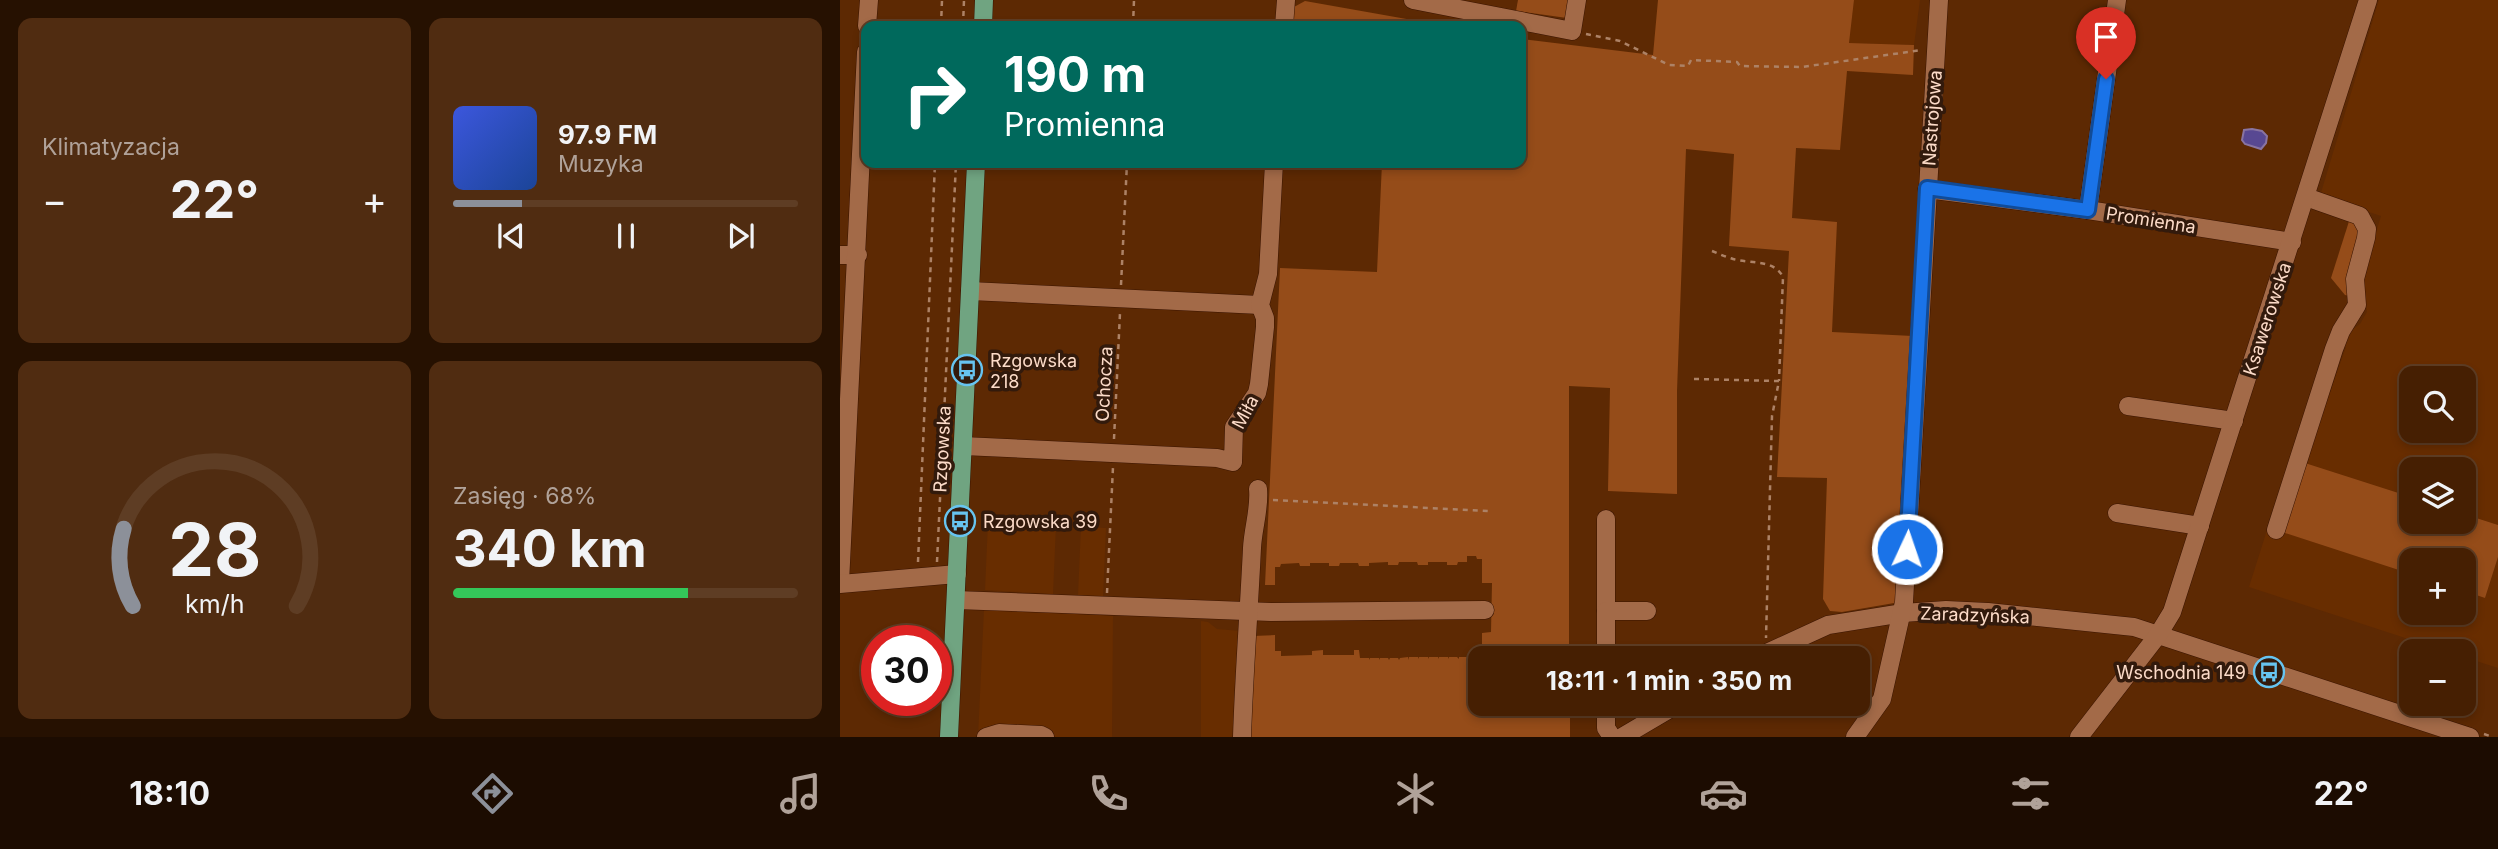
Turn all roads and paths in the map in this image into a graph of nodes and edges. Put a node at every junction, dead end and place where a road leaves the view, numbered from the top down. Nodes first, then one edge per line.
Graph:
1 (869, 0) edge
2 (942, 0) edge
3 (964, 0) edge
4 (984, 0) edge
5 (1134, 0) edge
6 (1286, 0) edge
7 (1413, 0) edge
8 (1577, 0) edge
9 (1939, 0) edge
10 (2117, 0) edge
11 (2368, 0) edge
12 (867, 21) edge
13 (941, 21) edge
14 (962, 21) edge
15 (983, 21) edge
16 (1133, 21) edge
17 (1284, 21) edge
18 (1517, 21) edge
19 (1526, 23) edge
20 (1572, 32) junction
21 (1936, 48) junction
22 (861, 112) edge
23 (935, 168) edge
24 (956, 168) edge
25 (976, 168) edge
26 (1127, 168) edge
27 (1274, 168) edge
28 (1927, 188) junction
29 (2306, 197) junction
30 (2088, 210) junction
31 (2292, 242) junction
32 (1712, 251) dead end
33 (849, 255) edge
34 (970, 291) junction
35 (1120, 298) junction
36 (1260, 305) junction
37 (1695, 379) dead end
38 (1779, 381) junction
39 (844, 402) edge
40 (2128, 406) dead end
41 (2234, 421) junction
42 (963, 446) junction
43 (1113, 453) junction
44 (1258, 494) joint
45 (1489, 511) dead end
46 (2117, 513) dead end
47 (1606, 519) dead end
48 (2200, 526) junction
49 (2276, 530) dead end
50 (957, 574) junction
51 (936, 575) junction
52 (918, 578) junction
53 (840, 583) edge
54 (956, 600) junction
55 (1107, 606) junction
56 (1485, 610) dead end
57 (1606, 611) junction
58 (1647, 611) dead end
59 (1249, 612) junction
60 (1903, 613) junction
61 (2158, 635) junction
62 (1606, 646) edge
63 (1760, 646) edge
64 (1780, 646) edge
65 (1606, 716) edge
66 (1658, 716) edge
67 (949, 737) edge
68 (986, 737) edge
69 (1045, 737) edge
70 (1242, 737) edge
71 (1612, 737) edge
72 (1622, 737) edge
73 (1855, 737) edge
74 (2079, 737) edge
75 (2470, 737) edge

1 - 12 street
2 - 13 path
3 - 14 path
4 - 15 main road
5 - 16 path
6 - 17 street
7 - 18 street
8 - 20 street
9 - 21 street, Nastrojowa
10 - 30 street
11 - 29 street, Ksawerowska
19 - 20 street
20 - 21 path
21 - 28 street, Nastrojowa
22 - 33 street
23 - 52 path
24 - 51 path
25 - 34 main road, Rzgowska
26 - 35 path, Ochocza
27 - 36 street, Miła
28 - 30 street, Promienna
28 - 60 street, Nastrojowa
29 - 31 street, Ksawerowska
29 - 49 street
30 - 31 street, Promienna
31 - 41 street, Ksawerowska
32 - 38 path
33 - 39 street
34 - 35 street
34 - 42 main road, Rzgowska
35 - 36 street
35 - 43 path, Ochocza
36 - 43 street, Miła
37 - 38 path
38 - 63 path
39 - 53 street
40 - 41 street
41 - 48 street, Ksawerowska
42 - 43 street
42 - 50 main road, Rzgowska
43 - 55 path, Ochocza
44 - 45 path
44 - 59 street
46 - 48 street
47 - 57 street
48 - 61 street, Ksawerowska
50 - 51 street
50 - 54 main road, Rzgowska
51 - 52 street
52 - 53 street
54 - 55 street
54 - 67 main road, Rzgowska
55 - 59 street
56 - 59 street
57 - 58 street
57 - 62 street
59 - 70 street
60 - 61 street, Zaradzyńska
60 - 64 street, Zaradzyńska
60 - 73 street, Nastrojowa
61 - 74 street, Ksawerowska
61 - 75 street, Zaradzyńska
65 - 71 street
66 - 72 street
68 - 69 street

